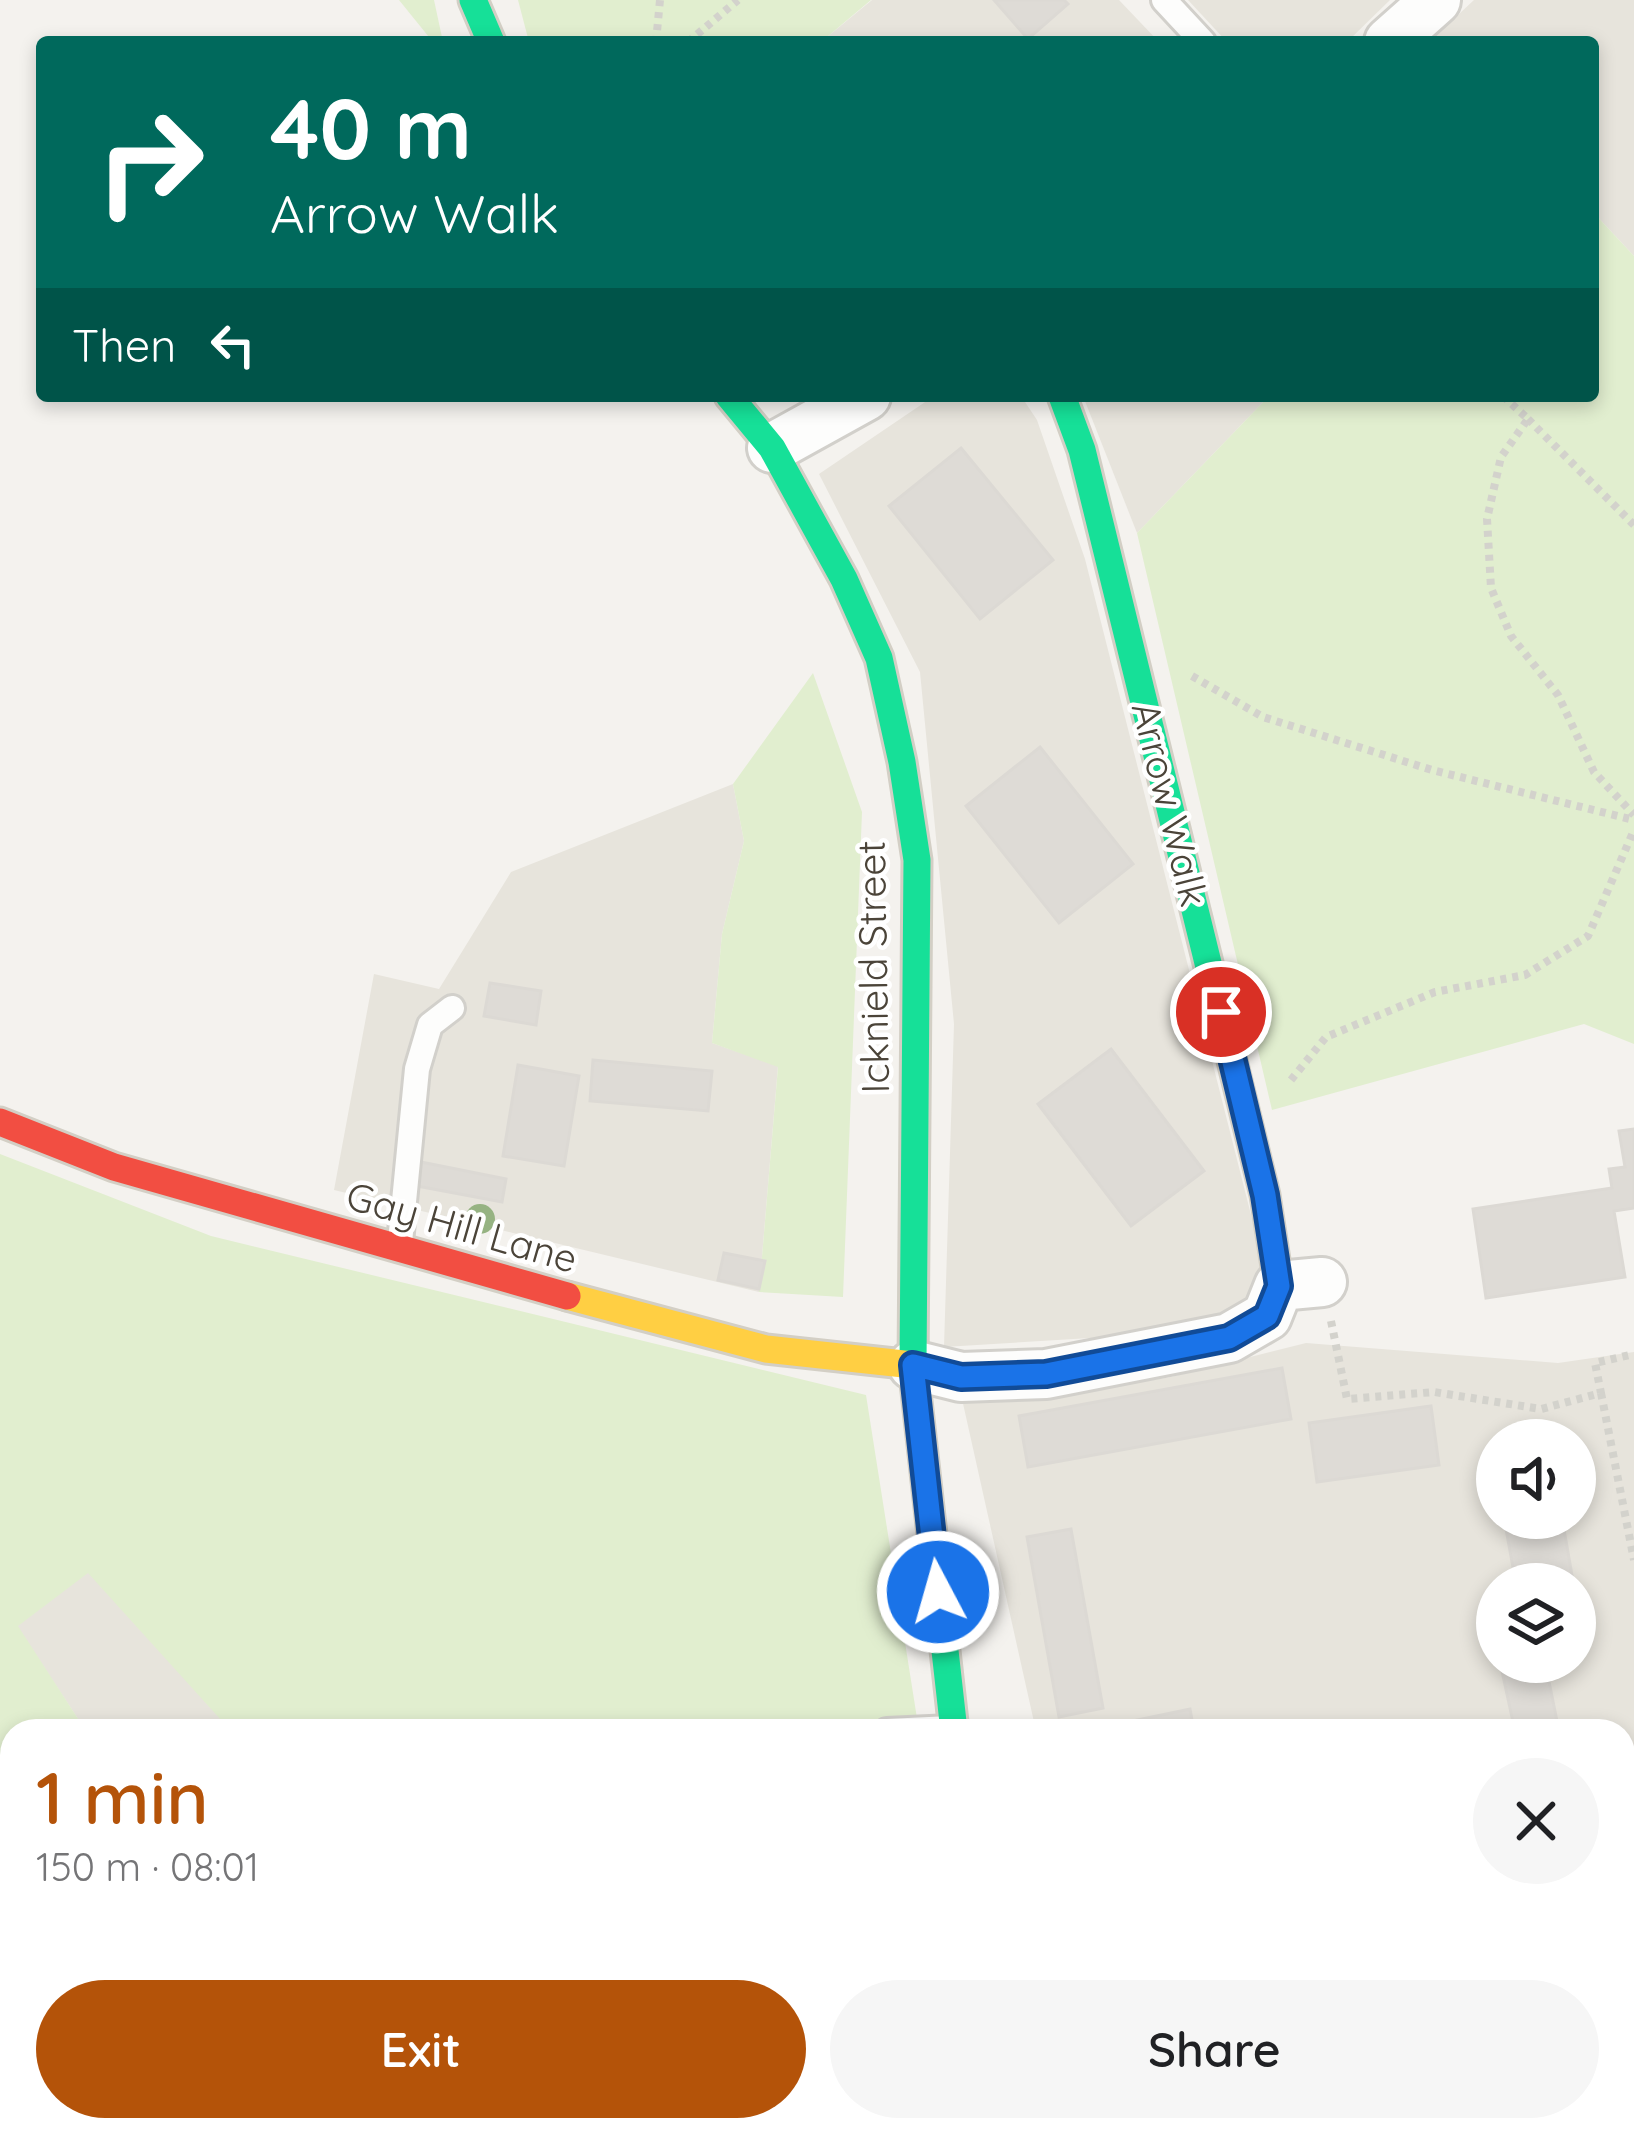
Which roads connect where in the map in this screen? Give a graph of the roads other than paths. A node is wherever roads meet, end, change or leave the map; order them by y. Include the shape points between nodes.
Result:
1 (473, 0) edge
2 (1164, 0) edge
3 (1436, 0) edge
4 (488, 36) edge
5 (1197, 36) edge
6 (1396, 36) edge
7 (734, 402) edge
8 (855, 402) edge
9 (1064, 402) edge
10 (772, 448) junction
11 (452, 1008) dead end
12 (0, 1122) edge
13 (400, 1251) junction
14 (1301, 1284) joint
15 (913, 1365) junction
16 (953, 1719) edge

1 - 4 street
2 - 5 lane
3 - 6 street
7 - 10 street, Icknield Street
8 - 10 street
9 - 14 street, Arrow Walk via 1265,1195
10 - 15 street, Icknield Street via 879,658 917,860
11 - 13 lane via 430,1025 418,1069
12 - 13 street, Gay Hill Lane via 114,1167
13 - 15 street, Gay Hill Lane via 766,1349
14 - 15 street via 1229,1338 1046,1374 961,1377
15 - 16 street, Icknield Street

